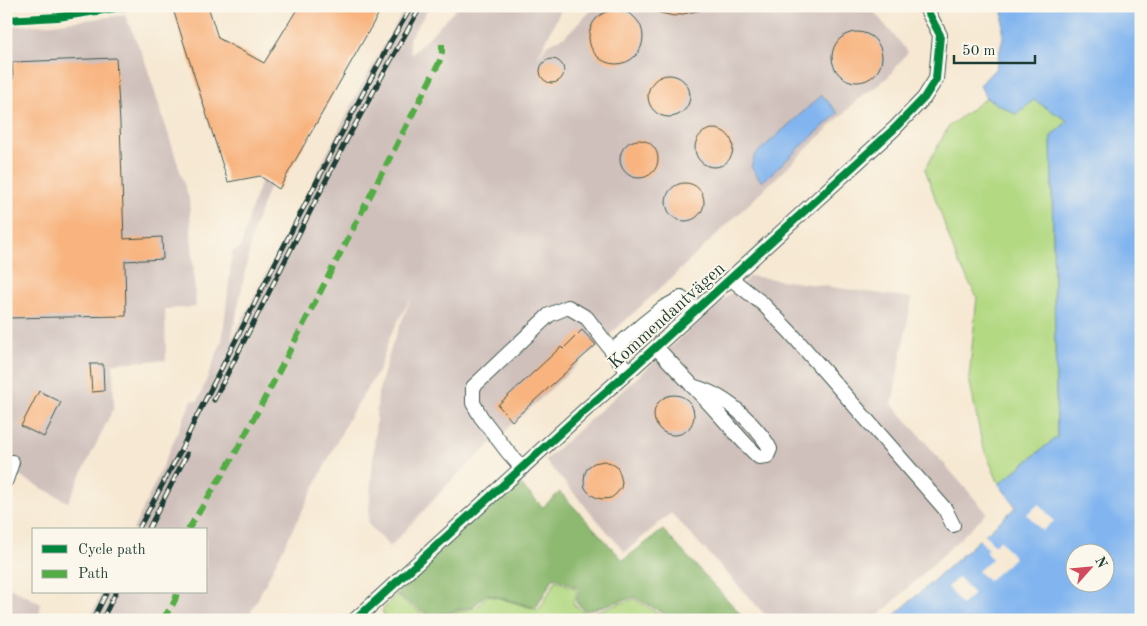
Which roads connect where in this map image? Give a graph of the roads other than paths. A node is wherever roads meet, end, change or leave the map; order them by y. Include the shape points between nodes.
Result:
1 (925, 6) edge
2 (730, 278) junction
3 (696, 310) junction
4 (656, 347) junction
5 (612, 351) junction
6 (628, 372) junction
7 (692, 386) junction
8 (12, 462) dead end
9 (522, 468) junction
10 (6, 480) edge
11 (953, 525) dead end
12 (356, 620) edge

1 - 2 street, Kommendantvägen via 940,35 936,78 924,98
2 - 3 street, Kommendantvägen
2 - 11 street via 763,304 790,332 945,509
3 - 4 street, Kommendantvägen
3 - 5 street via 681,298 656,313
4 - 6 street, Kommendantvägen
4 - 7 street
5 - 6 street
5 - 9 street via 586,318 568,307 549,315 473,387 472,403
6 - 9 street, Kommendantvägen
7 - 7 street via 730,403 745,416 766,441 770,449 767,456 759,457 746,446
8 - 10 street
9 - 12 street, Kommendantvägen

